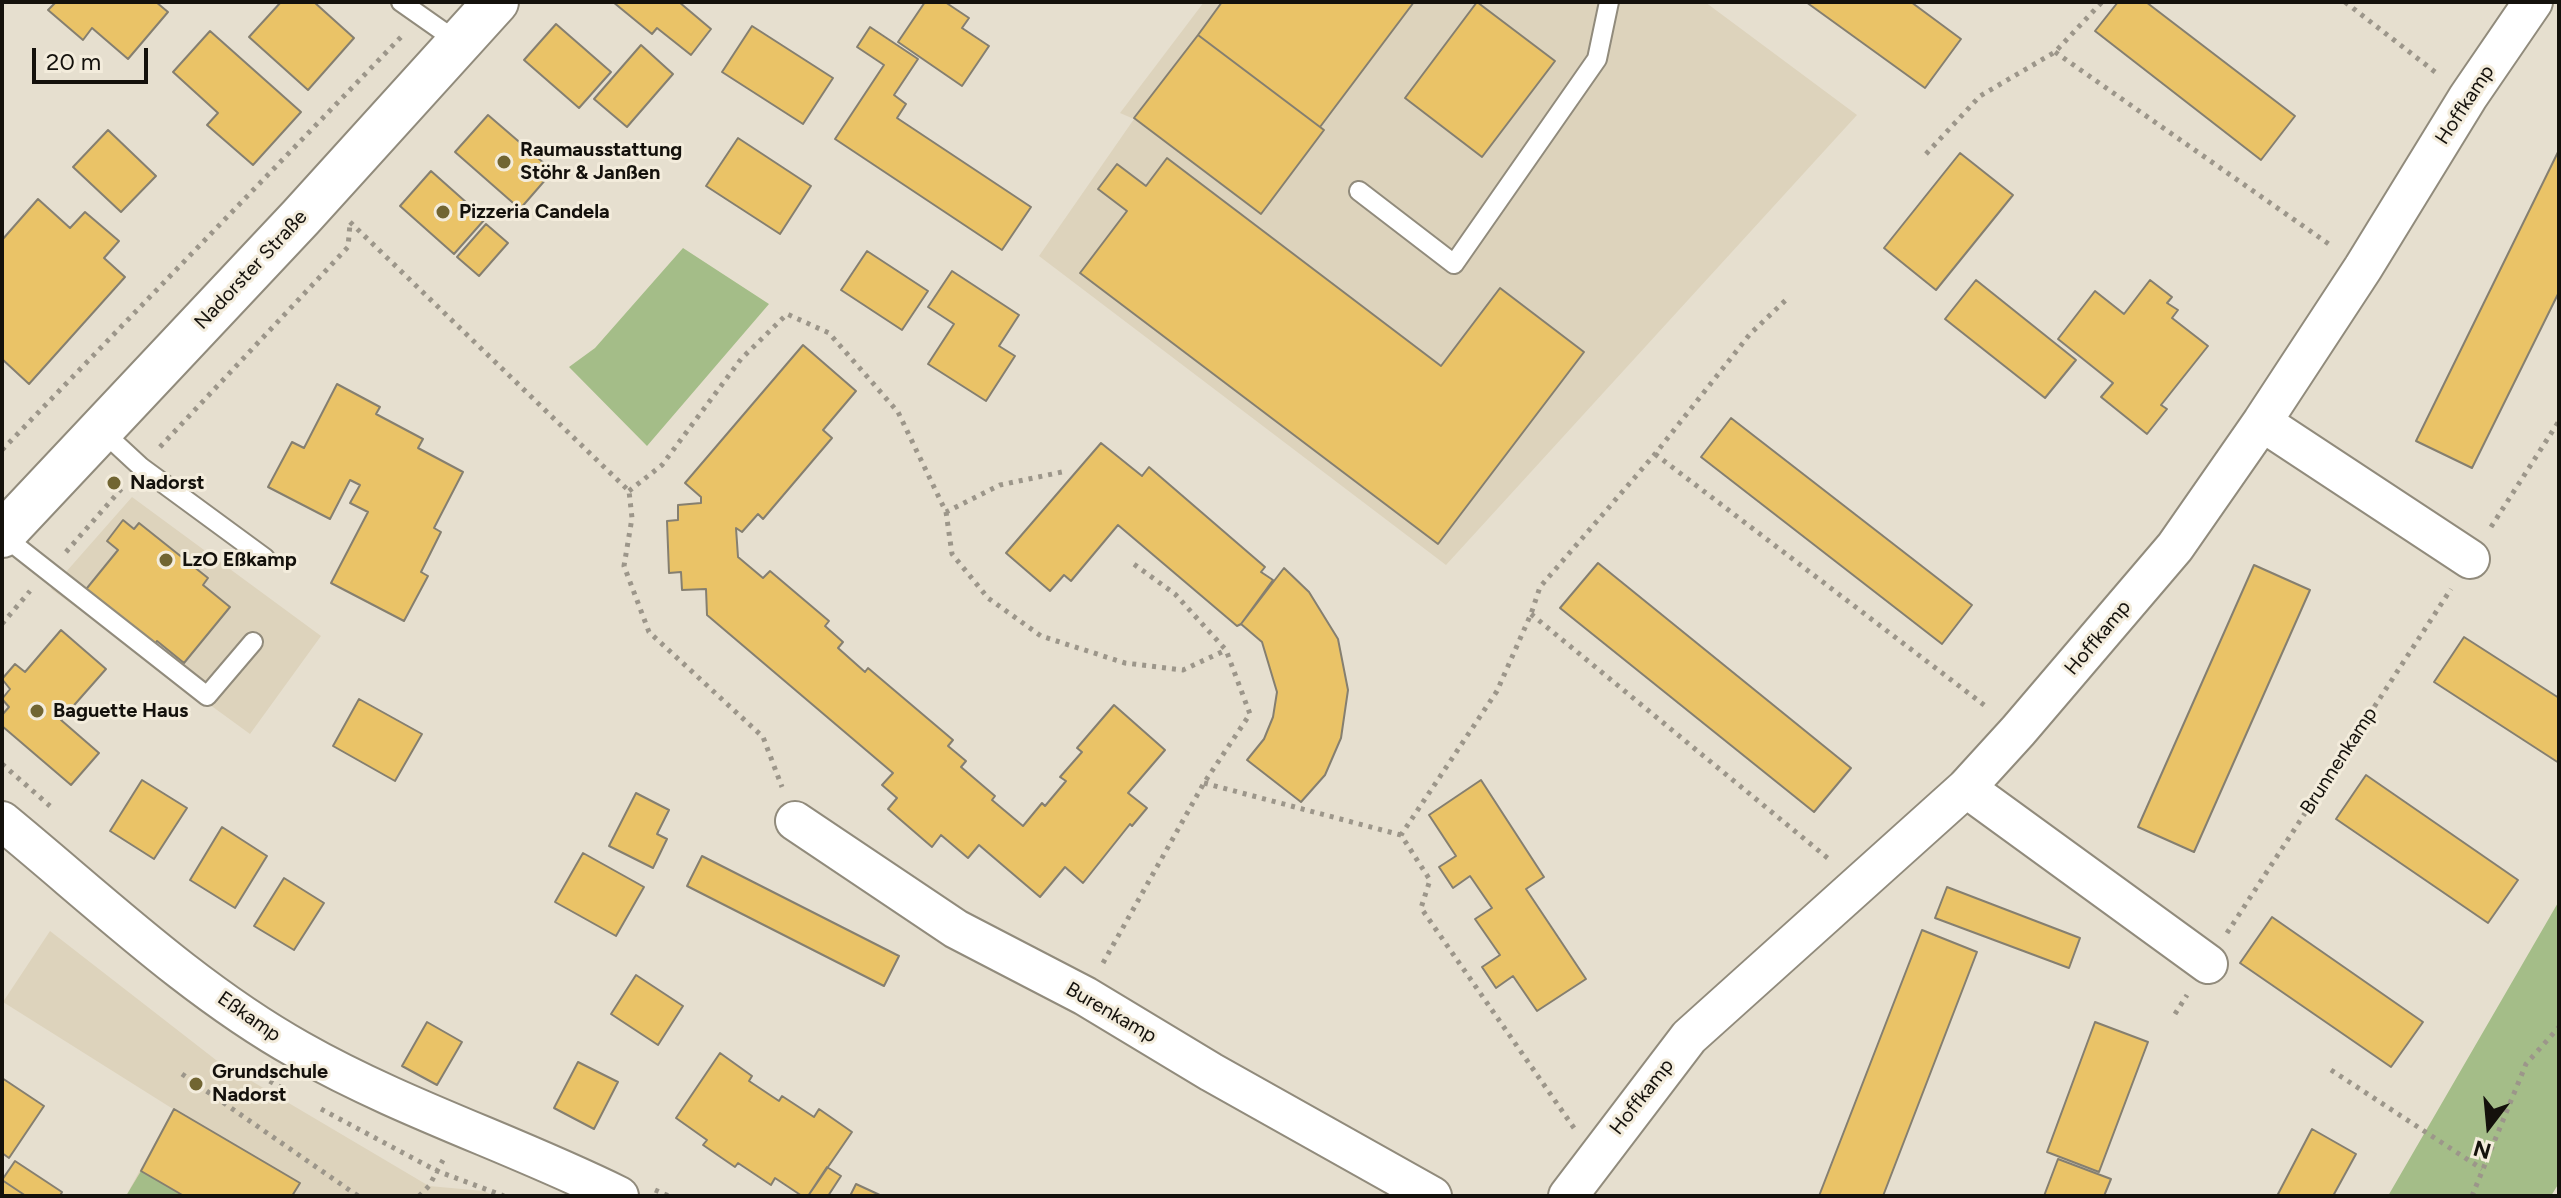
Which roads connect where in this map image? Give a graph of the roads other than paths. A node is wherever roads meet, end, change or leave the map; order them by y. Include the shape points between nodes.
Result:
1 (401, 2) edge
2 (496, 2) edge
3 (1609, 2) edge
4 (2534, 2) edge
5 (2559, 19) edge
6 (458, 42) junction
7 (1359, 191) dead end
8 (2262, 422) junction
9 (101, 430) junction
10 (2, 535) edge
11 (265, 558) dead end
12 (2470, 559) road end
13 (253, 642) dead end
14 (1966, 788) junction
15 (2, 821) edge
16 (795, 821) road end
17 (2208, 964) road end
18 (631, 1190) edge
19 (1432, 1196) edge
20 (1568, 1196) edge

1 - 6 lane
2 - 6 street, Nadorster Straße
3 - 7 lane via 1597,59 1454,264
4 - 5 street
4 - 8 street, Hoffkamp
6 - 9 street, Nadorster Straße via 344,209
8 - 12 street
8 - 14 street, Hoffkamp via 2175,547
9 - 10 street, Nadorster Straße
9 - 11 lane via 141,467
10 - 13 lane via 207,696
14 - 17 street
14 - 20 street, Hoffkamp via 1689,1037
15 - 18 street, Eßkamp via 172,961 290,1045 460,1128
16 - 19 street, Burenkamp via 956,929 1085,996

